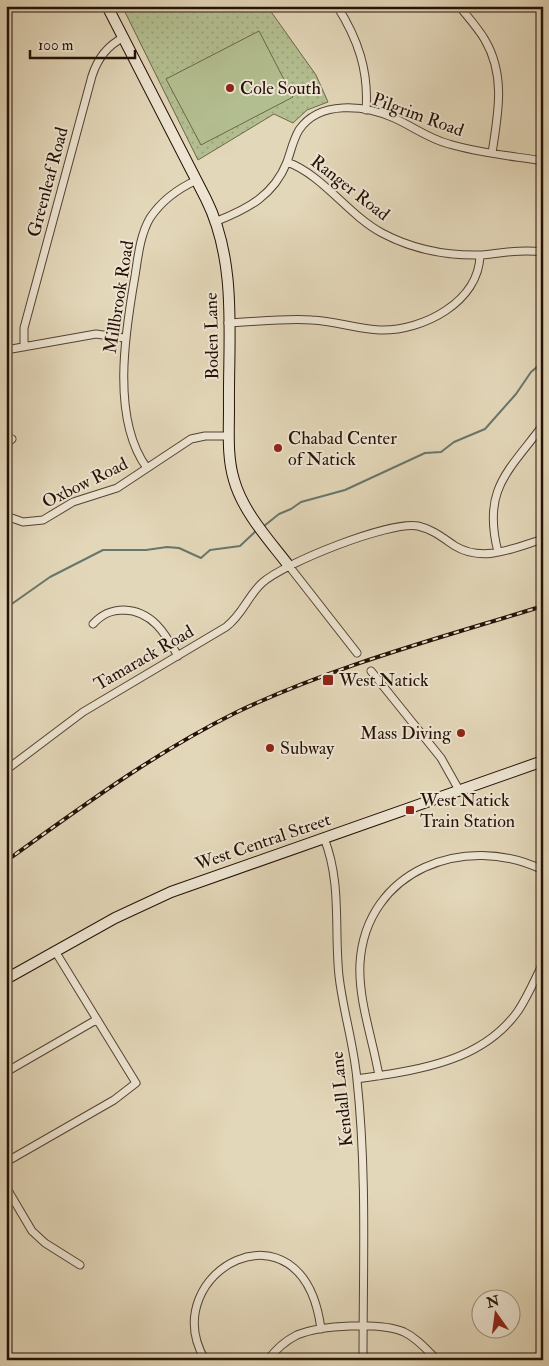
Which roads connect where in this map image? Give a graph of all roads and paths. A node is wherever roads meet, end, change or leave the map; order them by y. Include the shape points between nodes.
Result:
1 (107, 6) edge
2 (337, 6) edge
3 (459, 6) edge
4 (124, 37) junction
5 (366, 110) junction
6 (492, 153) junction
7 (543, 161) edge
8 (287, 162) junction
9 (196, 180) junction
10 (217, 221) junction
11 (543, 252) edge
12 (480, 255) junction
13 (228, 323) junction
14 (124, 338) junction
15 (24, 347) junction
16 (6, 350) edge
17 (543, 425) edge
18 (229, 436) junction
19 (148, 468) junction
20 (6, 516) edge
21 (543, 539) edge
22 (498, 552) junction
23 (289, 566) junction
24 (93, 624) dead end
25 (357, 653) dead end
26 (178, 656) junction
27 (372, 671) dead end
28 (543, 761) edge
29 (6, 770) edge
30 (459, 790) junction
31 (324, 838) junction
32 (543, 870) edge
33 (55, 951) junction
34 (543, 963) edge
35 (6, 979) edge
36 (96, 1020) junction
37 (6, 1072) edge
38 (379, 1076) junction
39 (357, 1080) junction
40 (6, 1162) edge
41 (6, 1186) edge
42 (80, 1265) dead end
43 (363, 1327) junction
44 (320, 1329) junction
45 (205, 1360) edge
46 (268, 1360) edge
47 (364, 1360) edge
48 (437, 1360) edge

1 - 4 street, Boden Lane
2 - 5 street via 352,30 363,60
3 - 6 street via 485,40 496,66 499,98
4 - 9 street, Boden Lane
4 - 15 street, Greenleaf Road via 108,47 92,76 24,328
5 - 6 street, Pilgrim Road via 394,118 446,144
5 - 8 street, Pilgrim Road via 336,109 312,117 296,134
6 - 7 street, Pilgrim Road
8 - 10 street, Pilgrim Road via 263,197 246,209
8 - 12 street, Ranger Road via 307,173 363,222 390,237 438,252
9 - 10 street, Boden Lane
9 - 14 street, Millbrook Road via 167,197 145,228
10 - 13 street, Boden Lane via 226,253
11 - 12 street, Ranger Road
12 - 13 street via 479,269 468,290 446,310 419,324 379,330 314,320
13 - 18 street, Boden Lane
14 - 15 street via 96,334
14 - 19 street, Millbrook Road via 129,429 134,447
15 - 16 street
17 - 22 street via 496,491 492,520
18 - 19 street, Oxbow Road via 191,439
18 - 23 street, Boden Lane via 234,479 244,504
19 - 20 street, Oxbow Road via 116,488 73,502 43,520 23,522
21 - 22 street, Tamarack Road
22 - 23 street, Tamarack Road via 470,552 426,528 408,526 381,531
23 - 25 street, Boden Lane
23 - 26 street, Tamarack Road via 257,588 233,622
24 - 26 street via 113,611 138,612 159,627
26 - 29 street, Tamarack Road via 83,712
27 - 30 street via 442,758
28 - 30 street, West Central Street
30 - 31 street, West Central Street
31 - 33 street, West Central Street via 171,892
31 - 39 street, Kendall Lane via 336,882 339,974
32 - 38 street via 493,854 452,857 412,874 383,902 369,928 360,963
33 - 35 street, West Central Street
33 - 36 street
34 - 38 street via 519,1010 486,1044 455,1059
36 - 37 street
36 - 40 street via 136,1083 114,1100
38 - 39 street
39 - 43 street, Kendall Lane via 363,1162
41 - 42 street via 32,1231
43 - 44 street
43 - 47 street, Kendall Lane
43 - 48 street via 406,1333
44 - 45 street via 312,1293 296,1269 280,1258 245,1257 214,1276 198,1302 194,1328
44 - 46 street via 291,1338

